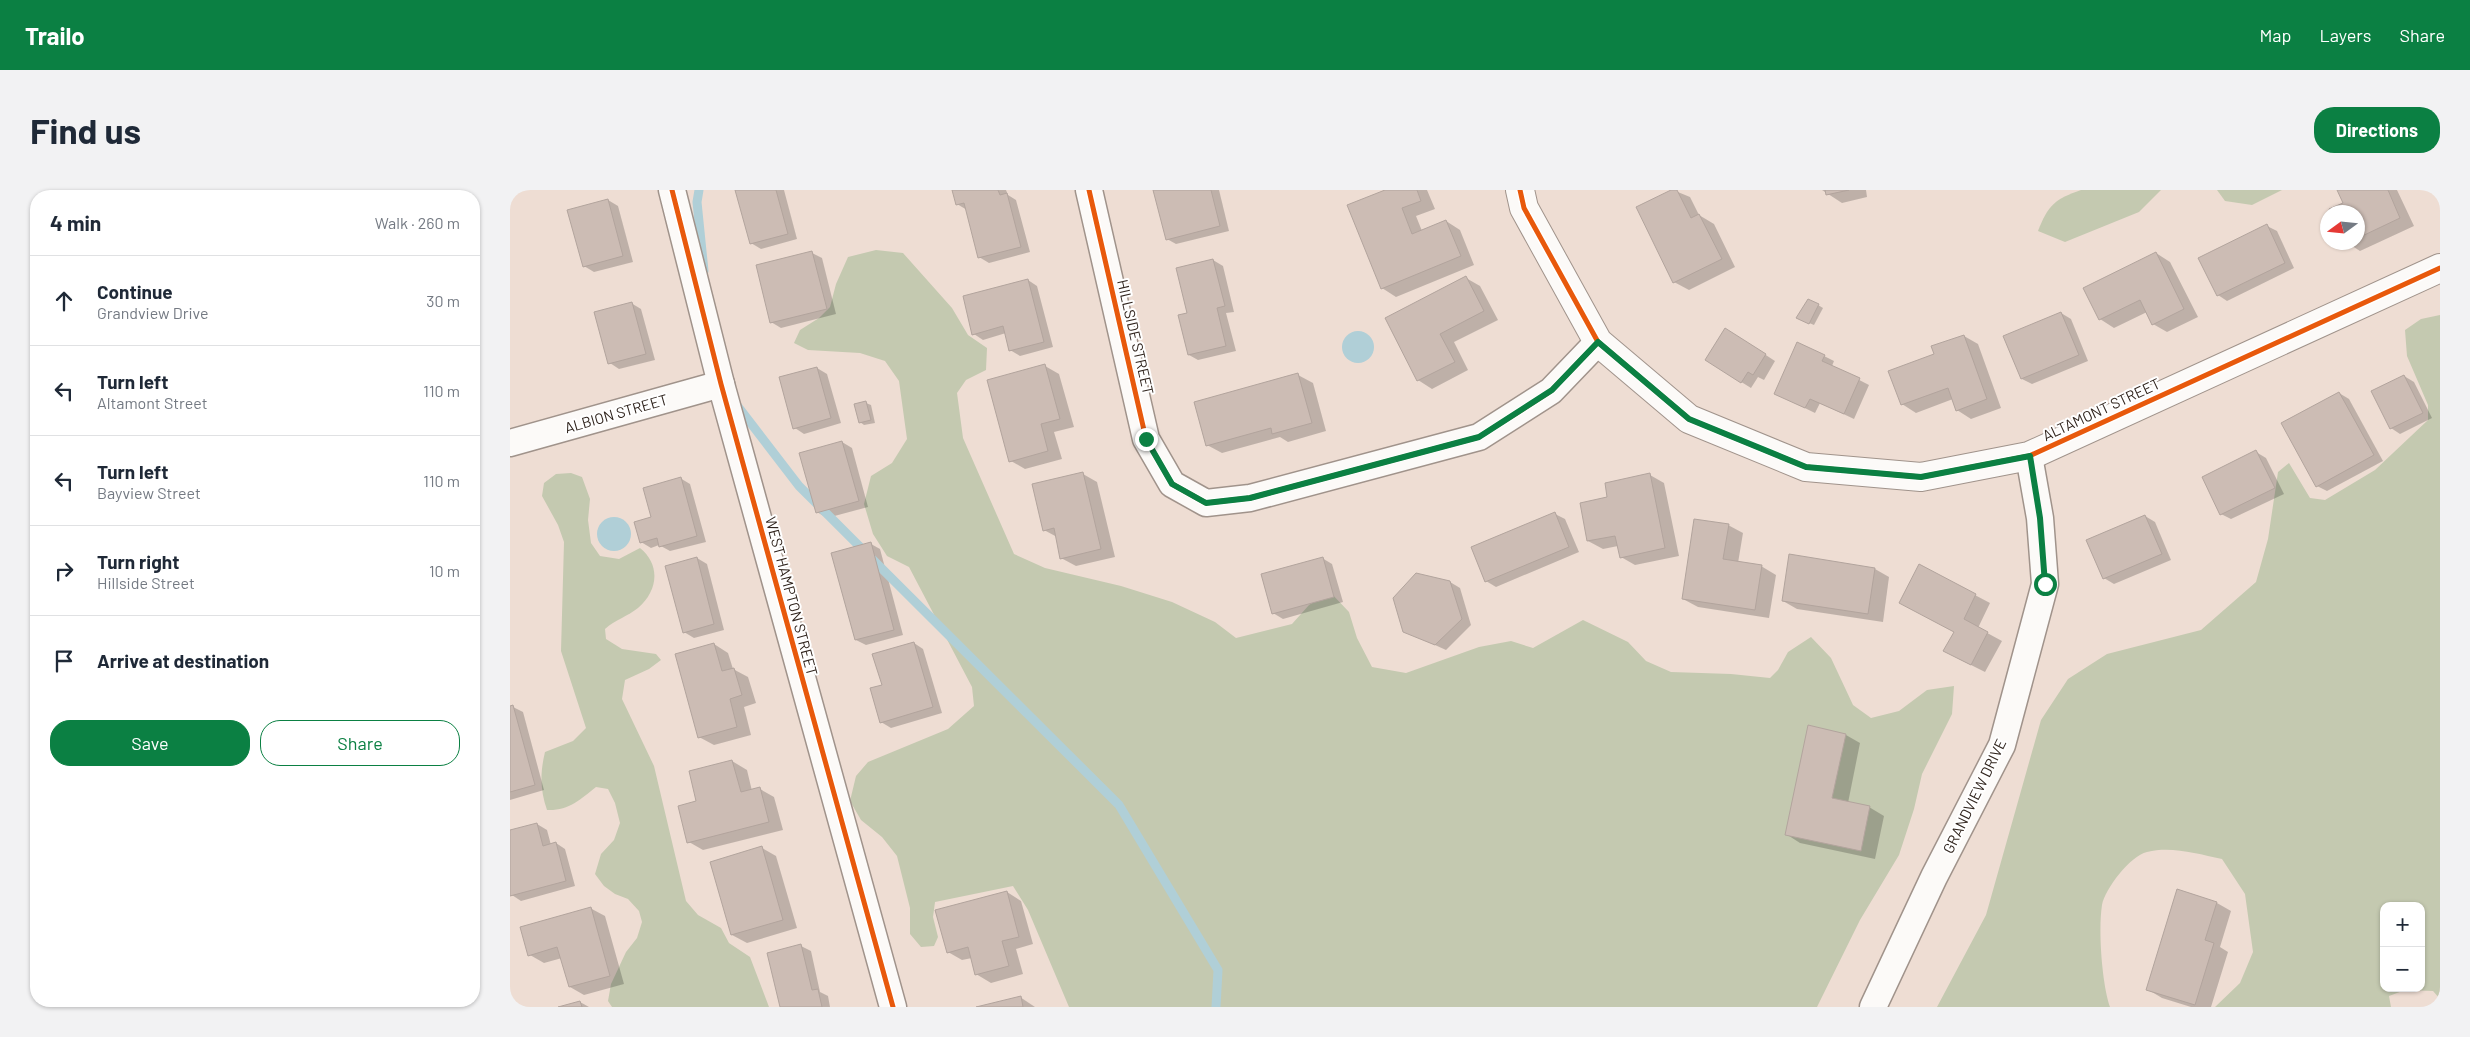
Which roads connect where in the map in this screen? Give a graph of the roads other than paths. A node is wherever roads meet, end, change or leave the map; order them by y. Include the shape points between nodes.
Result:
1 (672, 190) edge
2 (1089, 190) edge
3 (1520, 190) edge
4 (2440, 268) edge
5 (1598, 342) junction
6 (721, 384) junction
7 (510, 442) edge
8 (2030, 456) junction
9 (892, 1007) edge
10 (1873, 1007) edge

1 - 6 street, WEST HAMPTON STREET
2 - 5 street, HILLSIDE STREET via 1146,439 1172,484 1206,503 1250,498 1479,437 1552,390
3 - 5 street, ALTAMONT STREET via 1524,208
4 - 8 street, ALTAMONT STREET
5 - 8 street, ALTAMONT STREET via 1689,419 1806,467 1921,477
6 - 7 street, ALBION STREET
6 - 9 street, WEST HAMPTON STREET
8 - 10 street, GRANDVIEW DRIVE via 2040,518 2045,584 2002,746 1934,877

